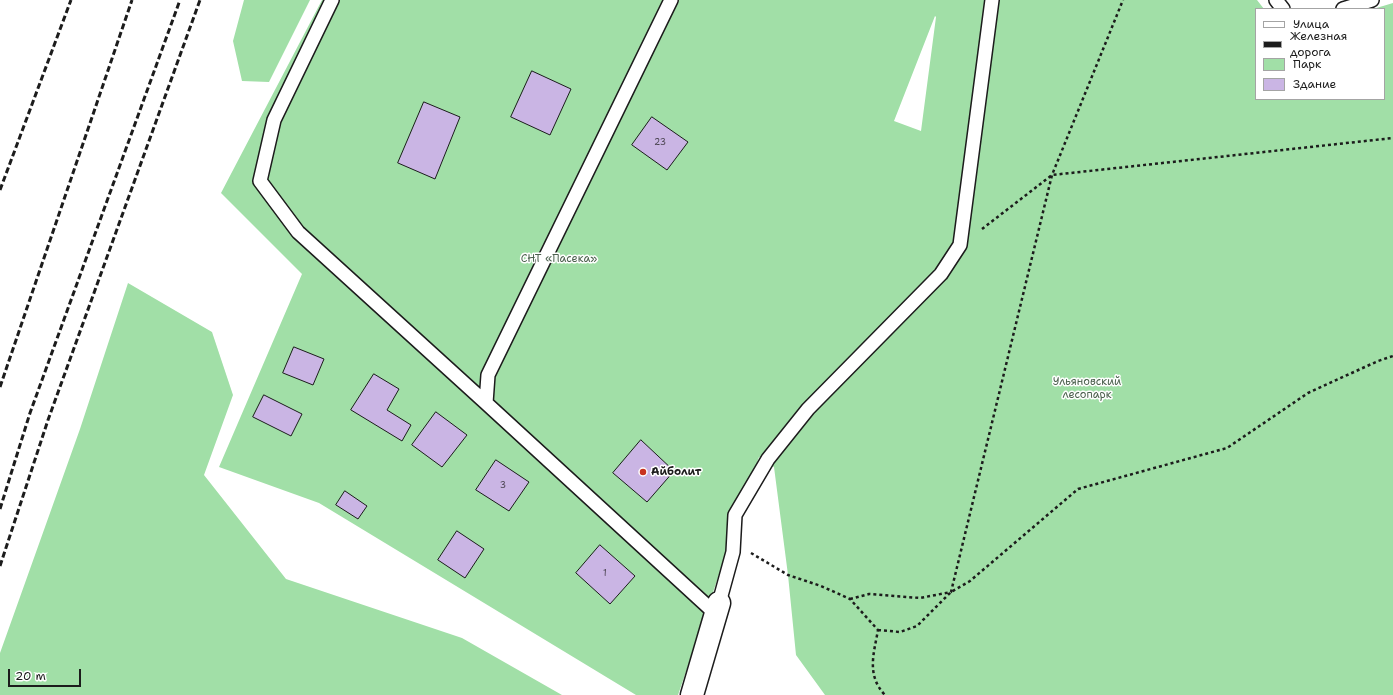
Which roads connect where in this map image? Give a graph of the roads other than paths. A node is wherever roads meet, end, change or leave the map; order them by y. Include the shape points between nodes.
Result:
1 (332, 0) edge
2 (671, 0) edge
3 (992, 0) edge
4 (1276, 0) edge
5 (1372, 0) edge
6 (1282, 8) edge
7 (1346, 8) edge
8 (486, 403) junction
9 (718, 609) junction
10 (692, 695) edge

1 - 8 lane via 274,120 260,181 298,232
2 - 8 lane via 488,375
3 - 9 lane via 960,245 941,274 808,409 768,459 735,515 733,552
4 - 6 lane
5 - 7 lane
8 - 9 lane
9 - 10 street

